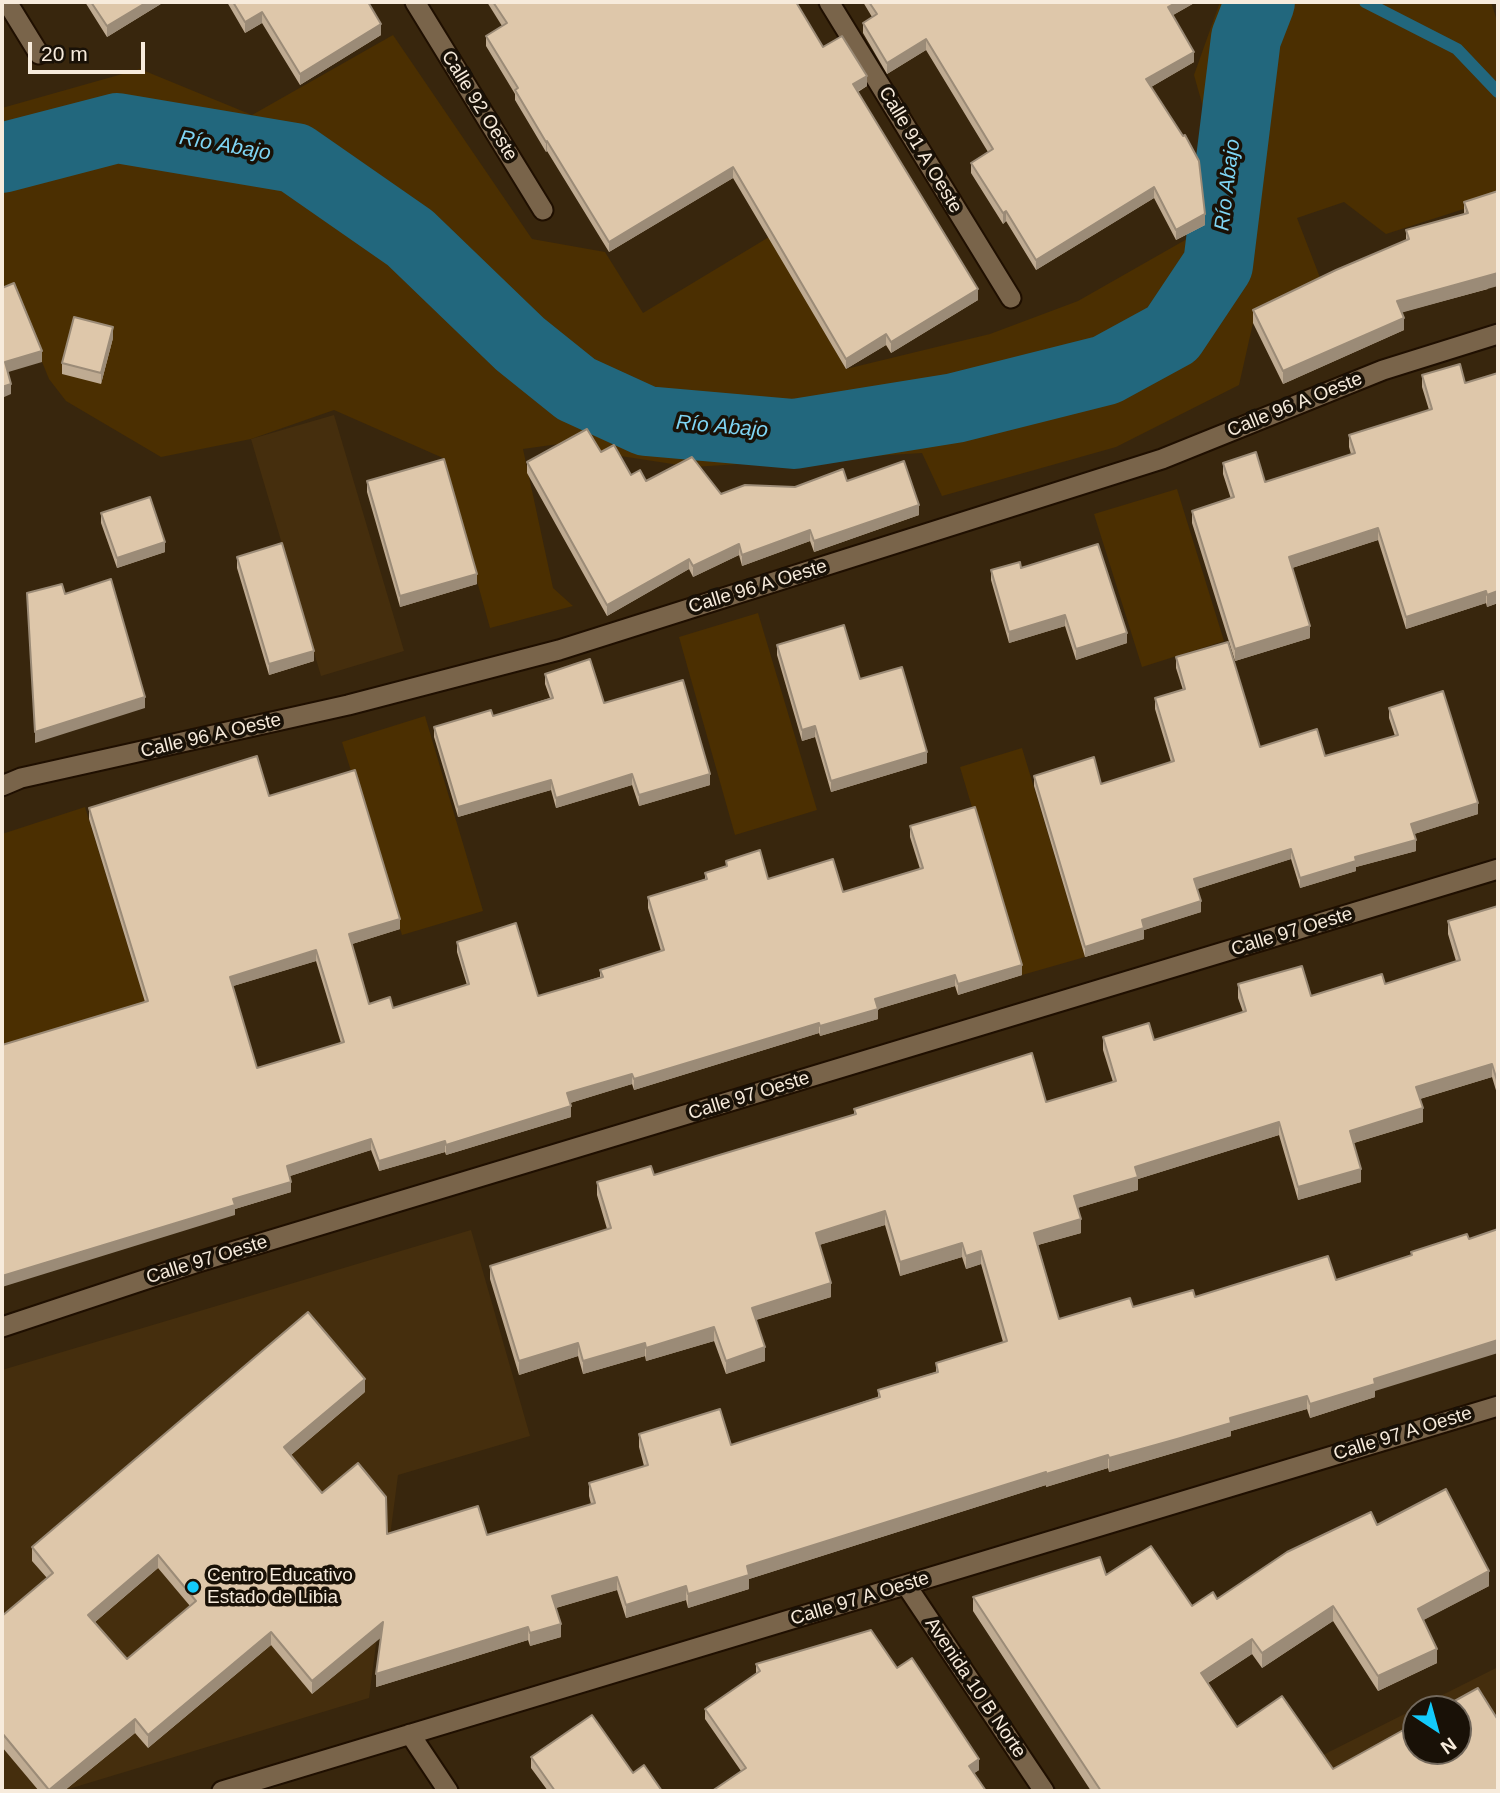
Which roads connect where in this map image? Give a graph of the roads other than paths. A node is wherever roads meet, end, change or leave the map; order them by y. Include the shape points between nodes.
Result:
1 (7, 2) edge
2 (415, 2) edge
3 (829, 2) edge
4 (39, 54) dead end
5 (543, 210) dead end
6 (1011, 298) dead end
7 (1498, 334) edge
8 (2, 786) edge
9 (1498, 869) edge
10 (2, 1327) edge
11 (1498, 1406) edge
12 (906, 1585) junction
13 (410, 1734) junction
14 (222, 1791) edge
15 (448, 1791) edge
16 (1044, 1791) edge

1 - 4 street
2 - 5 street, Calle 92 Oeste
3 - 6 street, Calle 91 A Oeste
7 - 8 street, Calle 96 A Oeste via 1383,370 1162,458 559,650
9 - 10 street, Calle 97 Oeste via 195,1263
11 - 12 street, Calle 97 A Oeste
12 - 13 street, Calle 97 A Oeste
12 - 16 street, Avenida 10 B Norte
13 - 14 street, Calle 97 A Oeste
13 - 15 street

